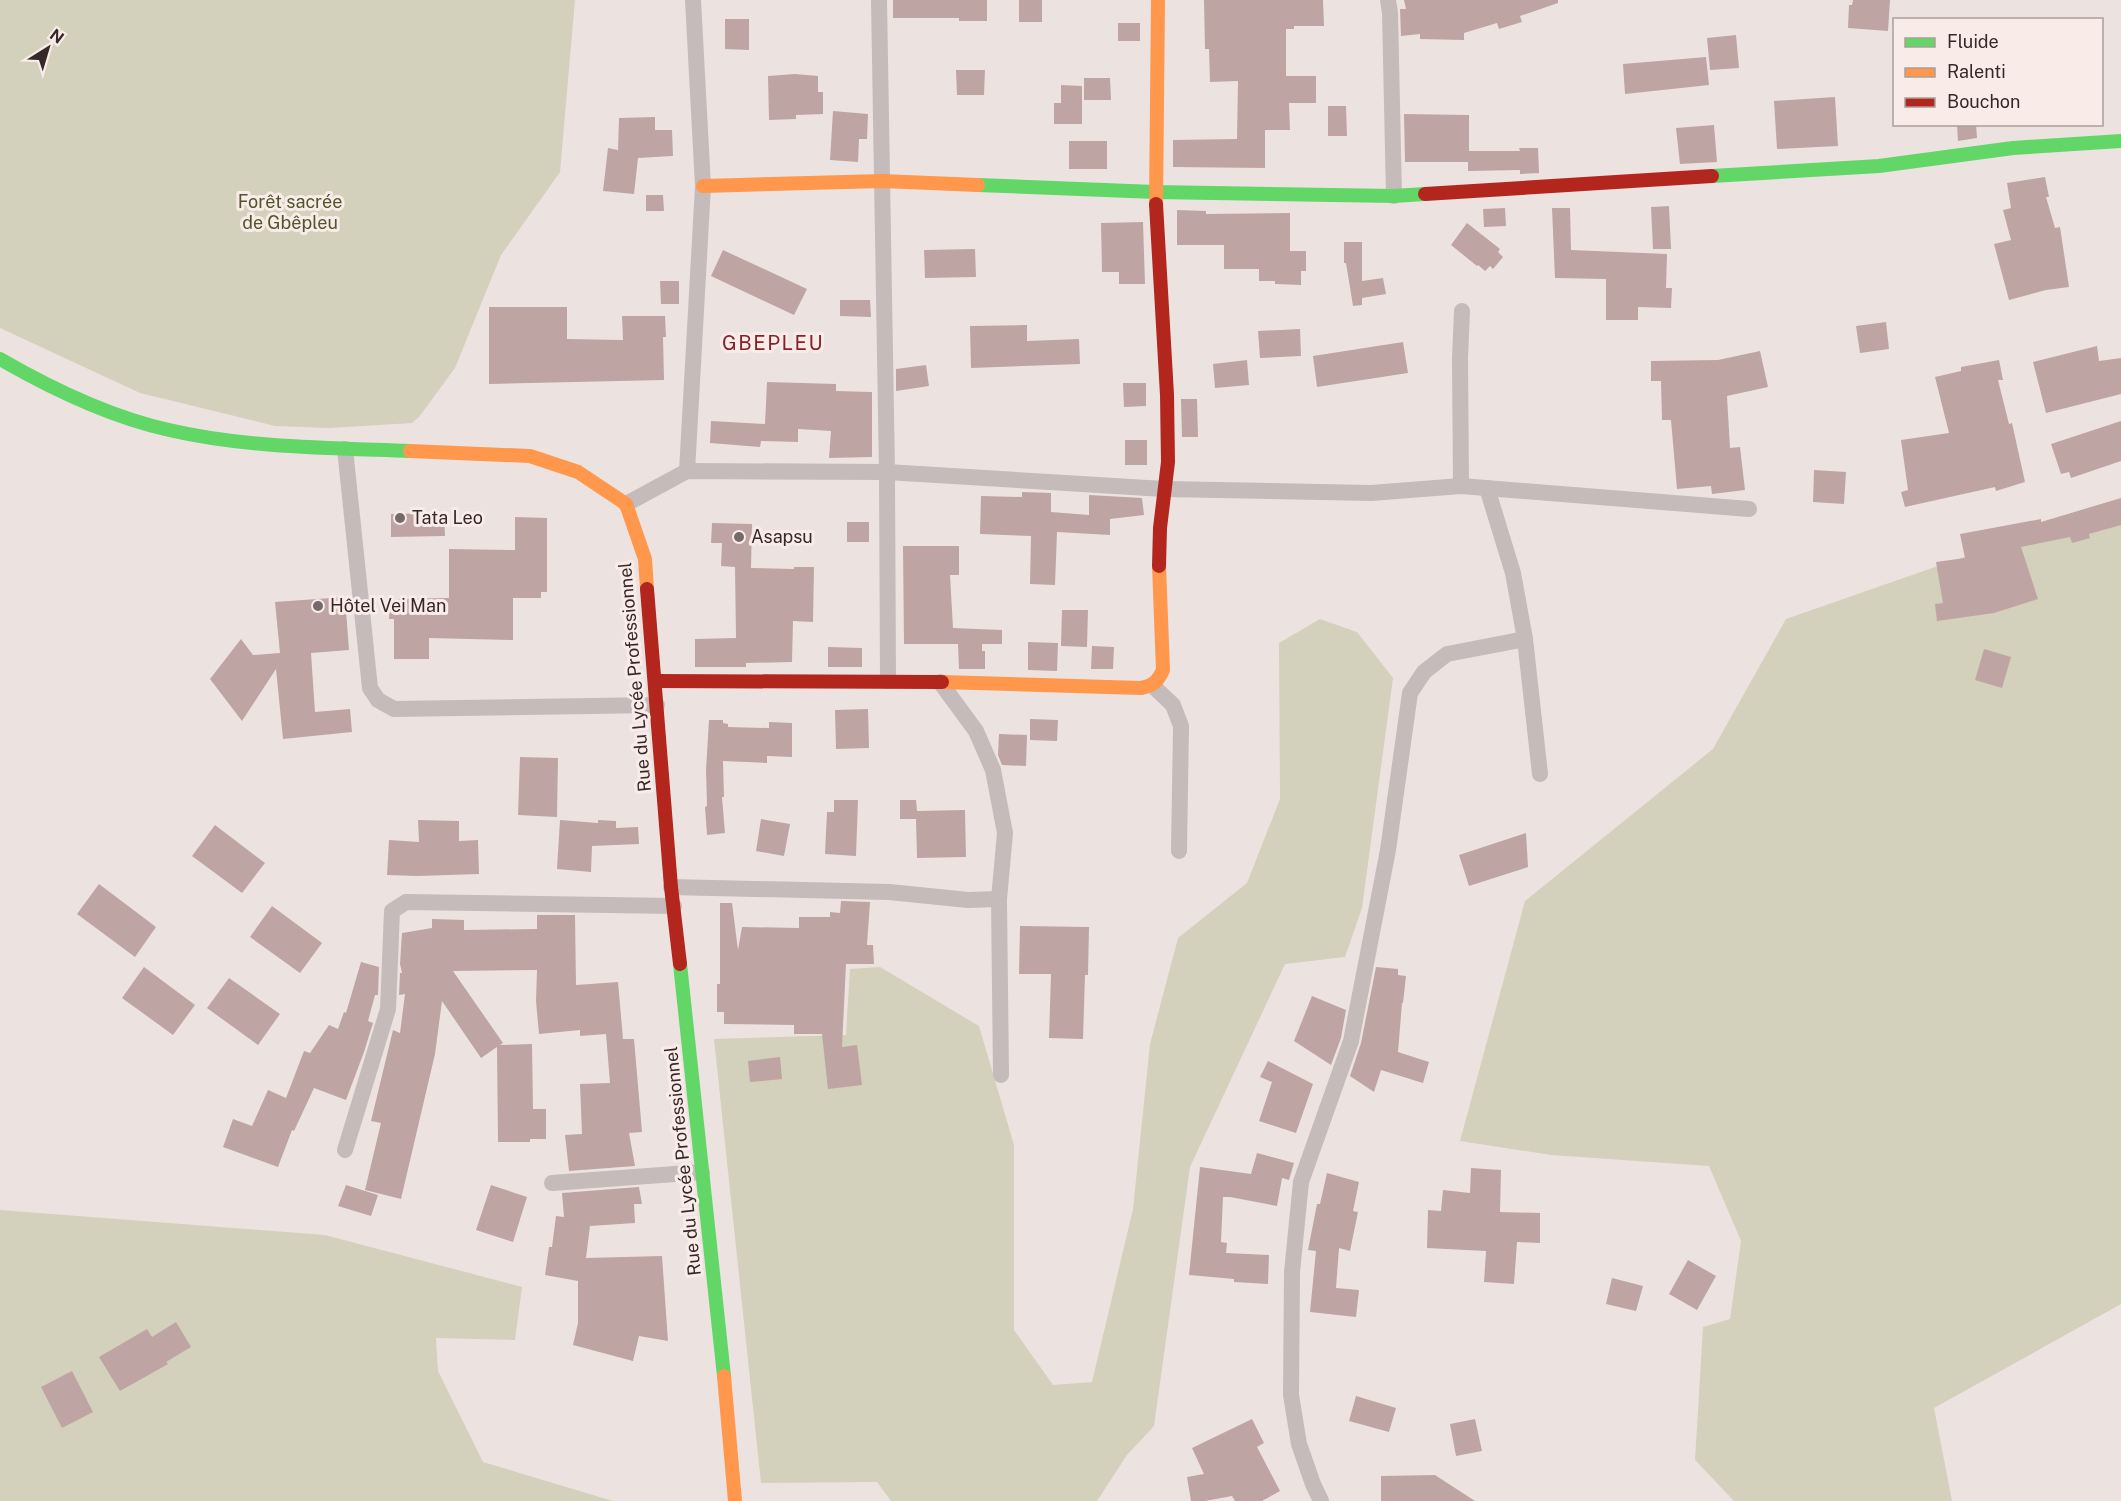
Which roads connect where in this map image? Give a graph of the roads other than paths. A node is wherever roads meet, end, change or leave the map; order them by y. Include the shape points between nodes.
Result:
1 (693, 0) edge
2 (879, 0) edge
3 (1158, 0) edge
4 (1388, 0) edge
5 (2121, 141) edge
6 (882, 181) junction
7 (703, 186) junction
8 (1155, 192) junction
9 (1394, 196) junction
10 (1462, 311) dead end
11 (0, 359) edge
12 (345, 449) junction
13 (687, 471) junction
14 (887, 472) junction
15 (1461, 486) junction
16 (1486, 488) junction
17 (1164, 489) junction
18 (626, 504) junction
19 (1749, 509) dead end
20 (1525, 639) junction
21 (655, 681) junction
22 (888, 681) junction
23 (940, 682) junction
24 (1153, 686) junction
25 (657, 705) junction
26 (1540, 774) dead end
27 (1179, 851) dead end
28 (671, 887) junction
29 (999, 899) junction
30 (674, 906) junction
31 (1001, 1075) dead end
32 (345, 1150) dead end
33 (702, 1172) junction
34 (552, 1184) dead end
35 (735, 1501) edge
36 (1322, 1501) edge

1 - 7 street
2 - 6 street
3 - 8 street
4 - 9 street
5 - 9 street via 2013,148 1879,166
6 - 7 street
6 - 8 street
6 - 14 street
7 - 13 street
8 - 9 street
8 - 17 street via 1167,395 1168,462
10 - 15 street
11 - 12 street via 108,411 168,430 248,443
12 - 18 street via 530,456 578,472
12 - 25 street via 370,688 378,700 394,709
13 - 14 street
13 - 18 street
14 - 17 street
14 - 22 street
15 - 16 street
15 - 17 street via 1371,493
16 - 19 street
16 - 20 street via 1513,573
17 - 24 street via 1159,570 1163,670
18 - 21 street, Rue du Lycée Professionnel via 645,559
20 - 26 street
20 - 36 street via 1447,654 1424,672 1410,693 1388,850 1351,1041 1301,1182 1292,1272 1291,1395 1299,1444
21 - 22 street
21 - 25 street, Rue du Lycée Professionnel
22 - 23 street
23 - 24 street
23 - 29 street via 976,731 993,770 1005,833
24 - 27 street via 1173,705 1181,726
25 - 28 street, Rue du Lycée Professionnel
28 - 29 street
28 - 30 street, Rue du Lycée Professionnel
29 - 31 street
30 - 32 street via 406,902 392,911 388,1009
30 - 33 street, Rue du Lycée Professionnel
33 - 34 street
33 - 35 street, Rue du Lycée Professionnel

